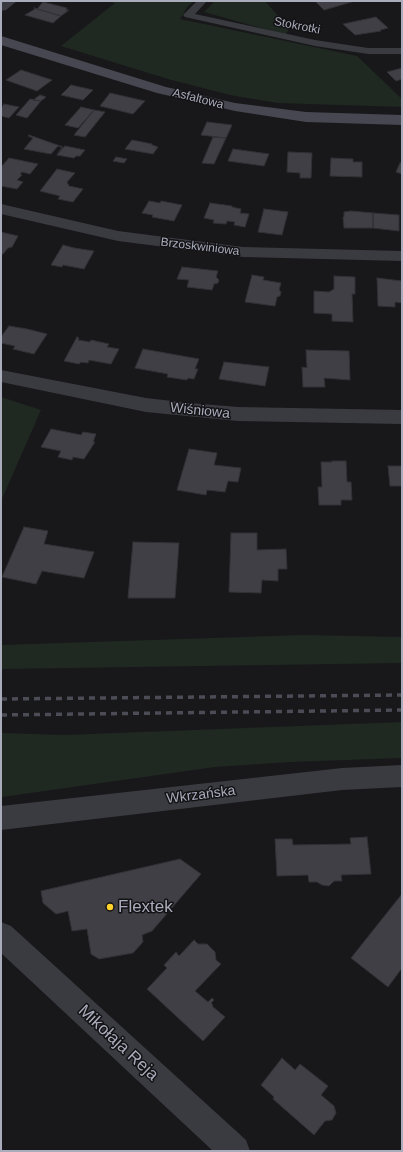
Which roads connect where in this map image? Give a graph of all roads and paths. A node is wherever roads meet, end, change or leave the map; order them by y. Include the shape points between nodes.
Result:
1 (10, 1) edge
2 (202, 1) edge
3 (1, 7) edge
4 (1, 40) edge
5 (402, 52) edge
6 (402, 120) edge
7 (1, 209) edge
8 (402, 256) edge
9 (1, 376) edge
10 (402, 417) edge
11 (402, 776) edge
12 (1, 818) edge
13 (1, 935) edge
14 (235, 1151) edge

1 - 3 street
2 - 5 lane, Stokrotki via 188,15 315,43 368,51
4 - 6 street, Asfaltowa via 162,90 221,104 306,117
7 - 8 street, Brzoskwiniowa via 118,236 244,252
9 - 10 street, Wiśniowa via 85,394 180,409 238,414
11 - 12 street, Wkrzańska via 342,779
13 - 14 street, Mikołaja Reja

